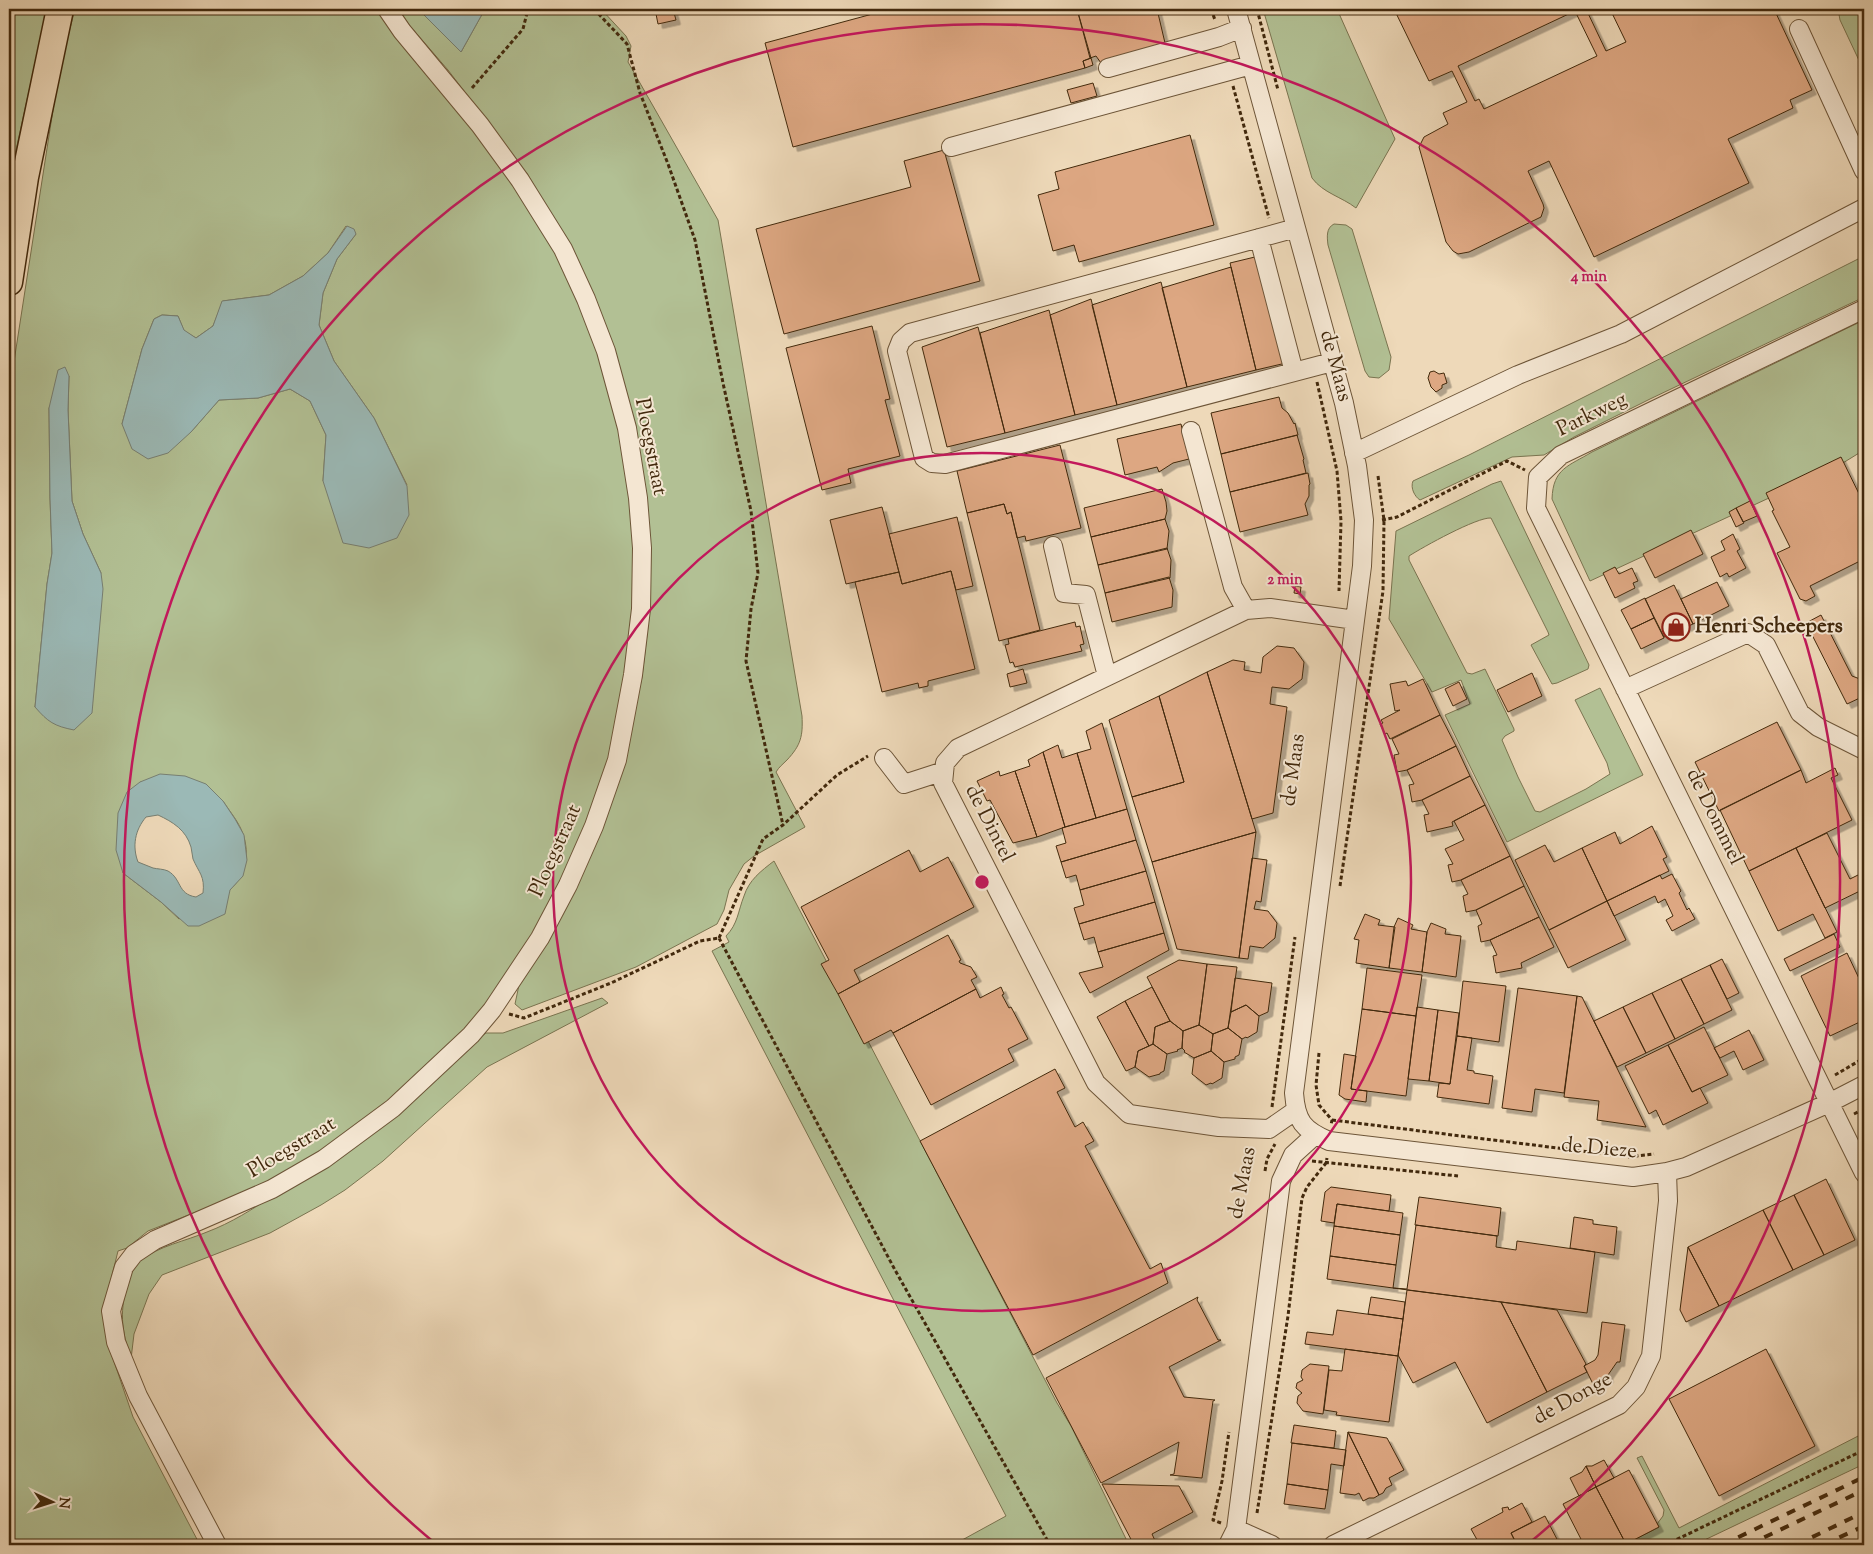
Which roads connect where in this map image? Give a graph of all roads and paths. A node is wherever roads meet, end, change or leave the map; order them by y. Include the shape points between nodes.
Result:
1 (60, 9) edge
2 (387, 9) edge
3 (528, 9) edge
4 (594, 9) edge
5 (1212, 9) edge
6 (1236, 9) edge
7 (1256, 9) edge
8 (1242, 28) junction
9 (1799, 29) dead end
10 (1219, 37) junction
11 (1251, 65) junction
12 (1108, 68) dead end
13 (1229, 72) junction
14 (1279, 94) dead end
15 (460, 101) junction
16 (951, 147) dead end
17 (1864, 171) edge
18 (1864, 208) edge
19 (1296, 228) junction
20 (1266, 236) junction
21 (9, 282) edge
22 (1864, 309) edge
23 (1332, 362) junction
24 (1313, 367) junction
25 (1294, 372) junction
26 (1191, 431) dead end
27 (1372, 444) junction
28 (1354, 453) junction
29 (1538, 477) junction
30 (1364, 520) junction
31 (1384, 520) junction
32 (1341, 521) junction
33 (1053, 546) dead end
34 (1246, 610) junction
35 (1337, 617) junction
36 (1355, 620) junction
37 (1107, 676) junction
38 (1626, 689) junction
39 (1864, 750) edge
40 (884, 758) joint
41 (944, 771) junction
42 (783, 825) junction
43 (1340, 888) dead end
44 (1295, 934) dead end
45 (719, 938) junction
46 (492, 1010) junction
47 (1319, 1049) dead end
48 (1864, 1058) edge
49 (1820, 1084) junction
50 (1864, 1085) edge
51 (1829, 1103) junction
52 (1295, 1111) junction
53 (1269, 1129) junction
54 (1314, 1135) junction
55 (1658, 1154) dead end
56 (1326, 1163) dead end
57 (1667, 1172) junction
58 (1864, 1173) edge
59 (1264, 1179) dead end
60 (1230, 1422) dead end
61 (1864, 1450) edge
62 (1236, 1529) junction
63 (217, 1545) edge
64 (1050, 1545) edge
65 (1228, 1545) edge
66 (1272, 1545) edge
67 (1333, 1545) edge
68 (1665, 1545) edge

1 - 21 highway via 26,177
2 - 15 street, Ploegstraat
3 - 15 path via 523,29
4 - 42 path via 627,44 640,93 695,240 752,511 758,573 746,661
5 - 10 path
6 - 8 street, de Maas
7 - 14 path
8 - 10 street
8 - 11 street, de Maas
9 - 17 street
10 - 12 street
11 - 13 street
11 - 19 street, de Maas
13 - 16 street
13 - 20 path
15 - 46 street, Ploegstraat via 520,180 563,250 586,300 606,351 627,428 642,548 640,618 617,760 594,826 568,885 540,938
18 - 27 street via 1621,334 1518,375
19 - 20 street
19 - 23 street, de Maas
20 - 25 street
20 - 25 street via 910,333 900,341 897,351 924,458 932,463 945,464
22 - 29 street, Parkweg via 1561,455
23 - 24 street
23 - 28 street, de Maas
24 - 25 street
24 - 32 path, de Maas via 1337,471
26 - 34 street via 1233,587
27 - 28 street
27 - 31 path
28 - 30 street, de Maas
29 - 31 path via 1507,461 1397,517
29 - 38 street, de Dommel via 1536,508
30 - 31 path
30 - 32 path
30 - 36 street, de Maas
31 - 43 path via 1383,591
32 - 35 path, de Maas
33 - 37 street via 1064,593 1086,596
34 - 35 street, de Dintel via 1270,608
34 - 37 street, de Dintel
35 - 36 street, de Dintel
36 - 52 street, de Maas via 1294,1093
37 - 41 street, de Dintel via 958,748 945,764
38 - 39 street via 1748,633 1766,645 1800,713 1818,727
38 - 49 street, de Dommel
40 - 41 street via 904,784
40 - 42 path via 874,752 837,775
41 - 53 street, de Dintel via 943,783 1096,1083 1129,1114 1220,1127
42 - 45 path via 763,839
44 - 53 path, de Maas
45 - 46 path via 700,941 524,1018
45 - 64 path via 895,1270
46 - 63 street, Ploegstraat via 471,1035 393,1108 324,1159 272,1189 155,1240 134,1254 124,1267 111,1311 116,1342 138,1396
47 - 55 path, de Dieze via 1316,1085 1319,1105 1332,1120 1630,1157
48 - 49 path
49 - 51 street, de Dommel
50 - 51 street, de Dieze
51 - 57 street, de Dieze via 1686,1167
51 - 58 street, de Dommel
52 - 53 street
52 - 54 street via 1304,1127
53 - 59 path, de Maas via 1275,1144
54 - 57 street, de Dieze via 1329,1142 1633,1177
54 - 62 street, de Maas via 1294,1155 1281,1181
56 - 62 path via 1302,1198 1288,1316 1256,1518
57 - 67 street, de Donge via 1668,1201 1651,1356 1636,1387 1618,1404
60 - 62 path via 1213,1520
61 - 68 path
62 - 65 street, de Maas
62 - 66 street

